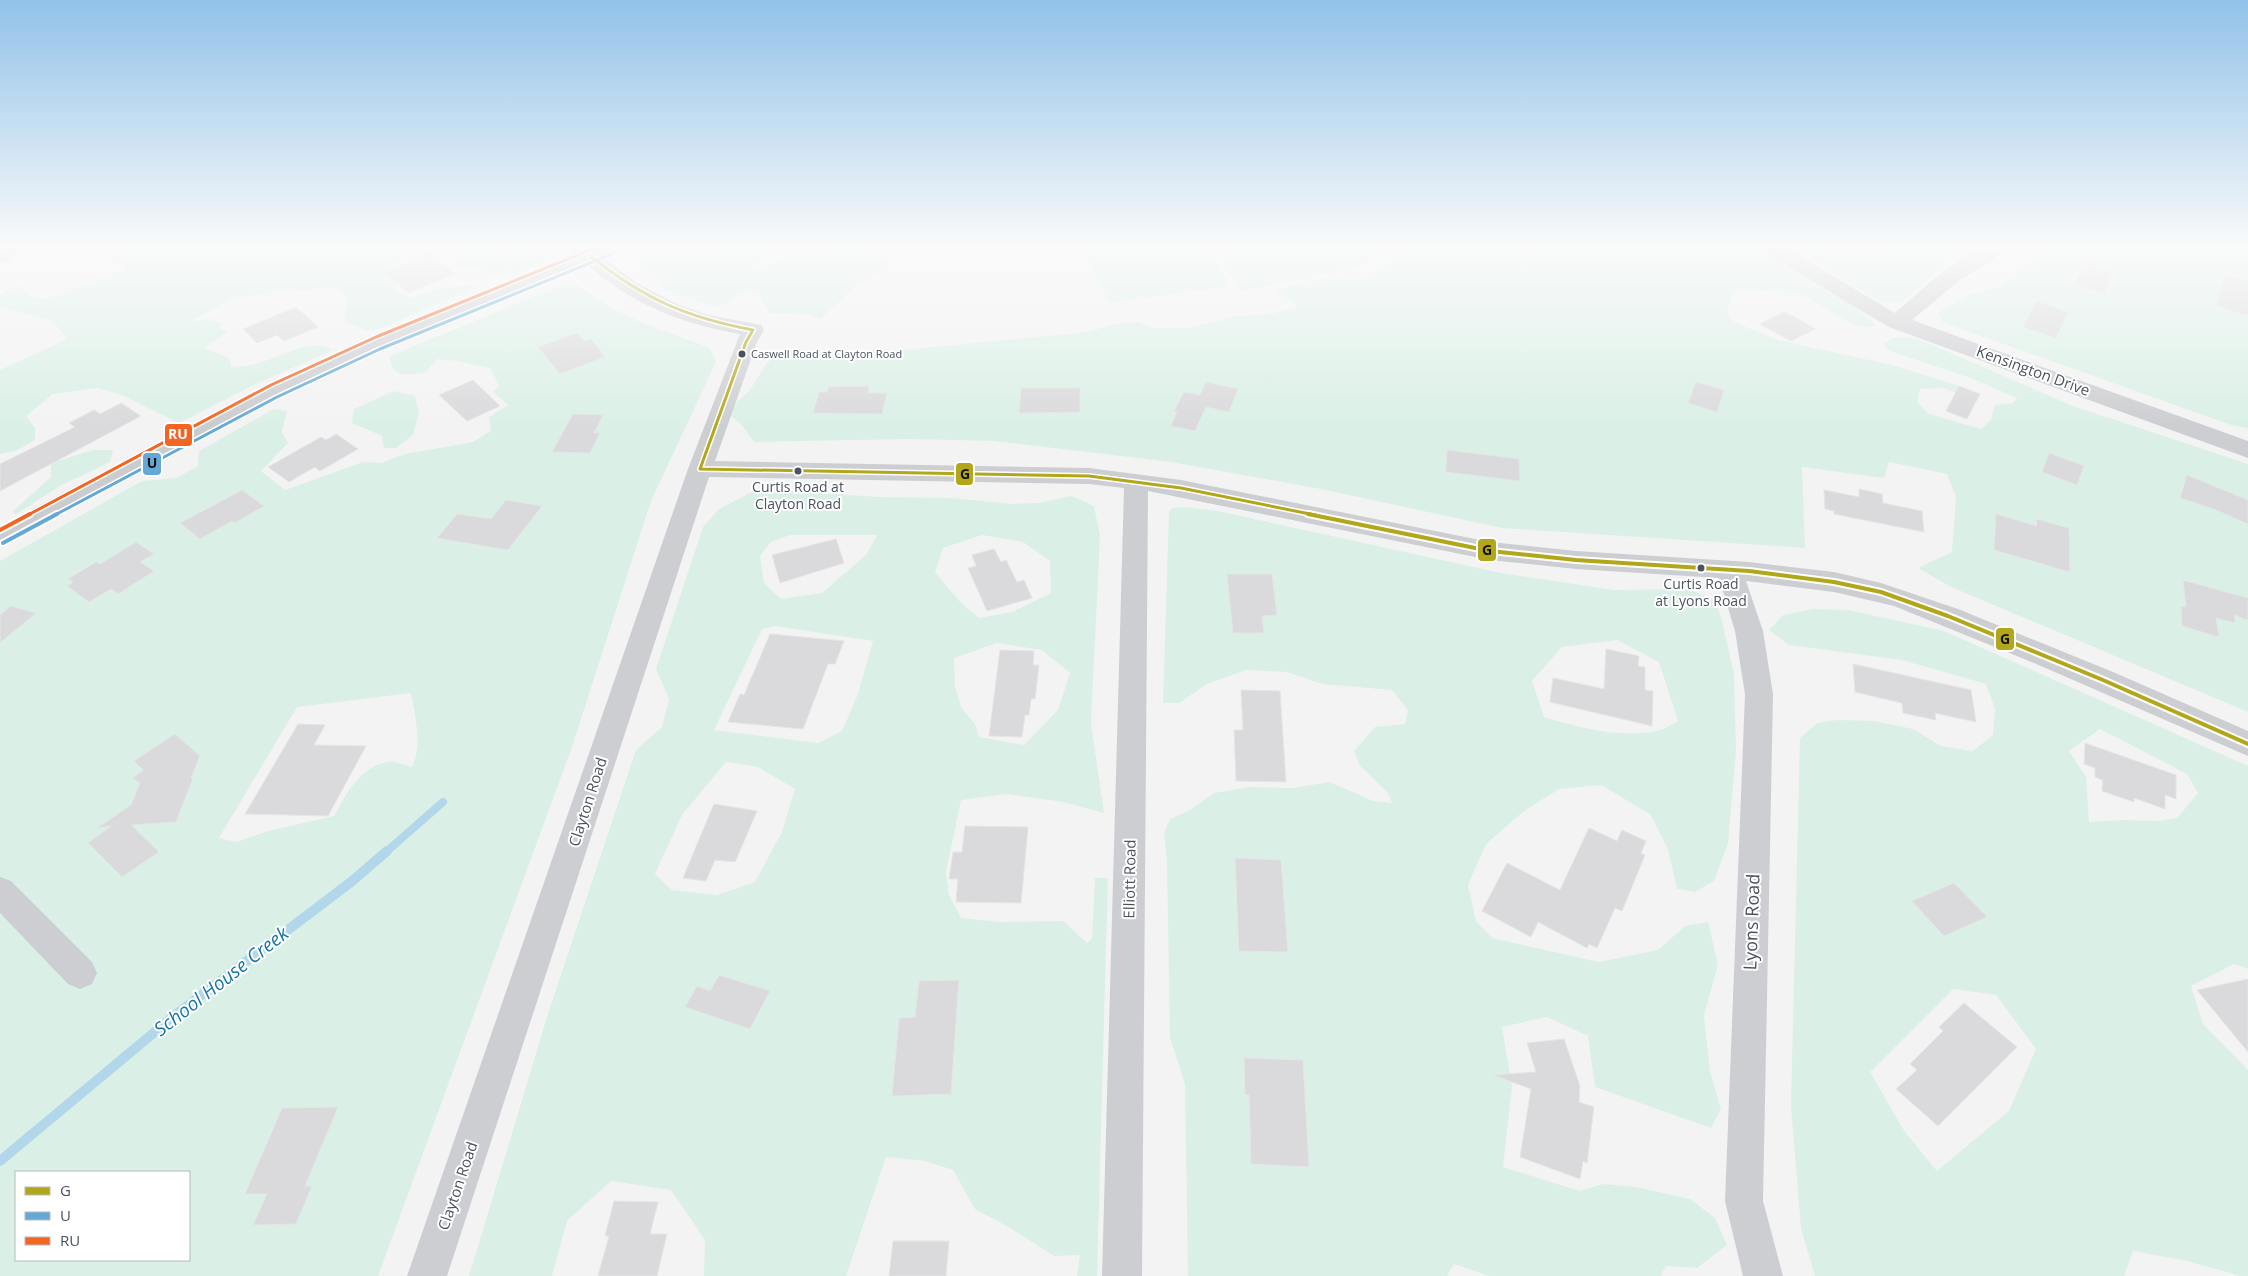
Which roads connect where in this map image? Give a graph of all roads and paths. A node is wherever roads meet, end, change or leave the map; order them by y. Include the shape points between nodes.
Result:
1 (460, 308) edge
2 (667, 308) edge
3 (1871, 308) edge
4 (1915, 308) edge
5 (1898, 322) junction
6 (2248, 450) edge
7 (700, 469) junction
8 (1136, 481) junction
9 (0, 537) edge
10 (1729, 570) junction
11 (2248, 744) edge
12 (0, 891) edge
13 (80, 973) dead end
14 (427, 1276) edge
15 (1122, 1276) edge
16 (1763, 1276) edge

1 - 9 main road via 274,391
2 - 7 street, Clayton Road via 685,315 753,330
3 - 5 street, Kensington Drive
4 - 5 street
5 - 6 street, Kensington Drive
7 - 8 street via 1089,476
7 - 14 street, Clayton Road
8 - 10 street via 1490,551 1570,561
8 - 15 street, Elliott Road
10 - 11 street via 1835,582 1885,593 1939,611
10 - 16 street, Lyons Road via 1749,631 1759,694 1744,1201
12 - 13 street

